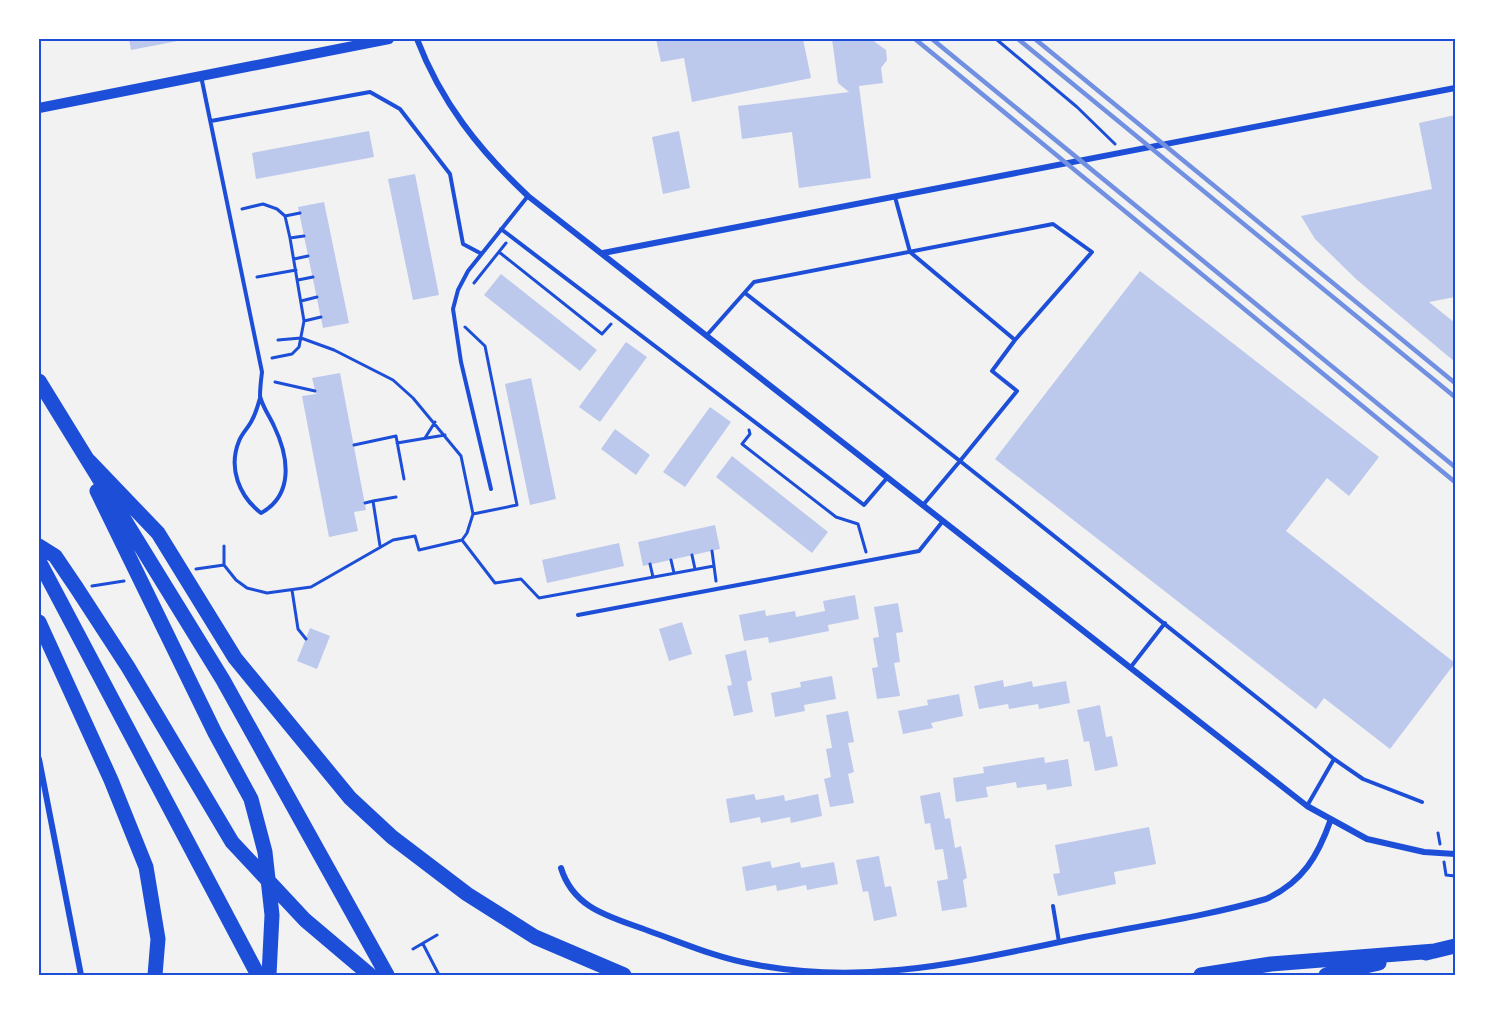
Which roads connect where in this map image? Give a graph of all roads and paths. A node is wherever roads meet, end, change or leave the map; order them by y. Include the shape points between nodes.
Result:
1 (388, 39) edge
2 (417, 39) edge
3 (996, 39) edge
4 (201, 75) junction
5 (1455, 88) edge
6 (39, 108) edge
7 (211, 121) junction
8 (1123, 151) junction
9 (528, 196) junction
10 (895, 196) junction
11 (242, 209) dead end
12 (300, 213) dead end
13 (285, 216) junction
14 (501, 229) junction
15 (304, 236) dead end
16 (511, 237) junction
17 (290, 238) junction
18 (499, 252) junction
19 (910, 252) junction
20 (480, 253) junction
21 (603, 253) junction
22 (308, 256) dead end
23 (294, 259) junction
24 (296, 270) junction
25 (313, 277) dead end
26 (257, 278) dead end
27 (298, 280) junction
28 (473, 285) dead end
29 (745, 293) junction
30 (317, 297) dead end
31 (302, 301) junction
32 (321, 317) dead end
33 (304, 321) junction
34 (463, 324) dead end
35 (621, 329) dead end
36 (707, 335) junction
37 (301, 338) junction
38 (278, 340) dead end
39 (1015, 340) junction
40 (272, 358) dead end
41 (39, 381) edge
42 (275, 382) dead end
43 (315, 391) dead end
44 (260, 398) junction
45 (63, 420) junction
46 (435, 422) junction
47 (741, 424) dead end
48 (445, 435) junction
49 (425, 438) junction
50 (397, 443) junction
51 (354, 444) dead end
52 (89, 461) junction
53 (960, 461) junction
54 (886, 478) junction
55 (404, 479) dead end
56 (491, 489) dead end
57 (396, 497) dead end
58 (373, 501) junction
59 (365, 503) dead end
60 (923, 505) junction
61 (473, 514) junction
62 (943, 521) junction
63 (462, 540) junction
64 (39, 546) edge
65 (224, 546) dead end
66 (380, 546) junction
67 (712, 551) dead end
68 (692, 555) dead end
69 (671, 560) dead end
70 (39, 561) edge
71 (868, 561) junction
72 (650, 564) dead end
73 (714, 566) junction
74 (695, 569) junction
75 (674, 573) junction
76 (653, 577) junction
77 (718, 589) junction
78 (292, 590) junction
79 (578, 615) dead end
80 (39, 622) edge
81 (1165, 623) junction
82 (306, 639) dead end
83 (1130, 668) junction
84 (39, 759) edge
85 (1334, 759) junction
86 (1422, 802) dead end
87 (1307, 806) junction
88 (1331, 819) junction
89 (1455, 853) edge
90 (561, 868) dead end
91 (1446, 875) dead end
92 (1455, 876) edge
93 (1053, 906) dead end
94 (436, 935) dead end
95 (1059, 942) junction
96 (423, 944) junction
97 (1455, 946) edge
98 (413, 949) dead end
99 (1435, 951) junction
100 (261, 973) edge
101 (81, 975) edge
102 (155, 975) edge
103 (370, 975) edge
104 (387, 975) edge
105 (439, 975) edge
106 (624, 975) edge
107 (1201, 975) edge
108 (1326, 975) edge

1 - 4 street
2 - 9 street via 462,125
3 - 8 path
4 - 6 street
4 - 7 lane
5 - 8 street
7 - 20 lane via 370,92 386,99 400,109 450,174 463,244
7 - 44 lane via 262,372
8 - 10 street
9 - 14 lane
9 - 21 street
10 - 19 lane
10 - 21 street
11 - 13 path via 263,204
12 - 13 path
13 - 17 path
14 - 16 lane
14 - 20 lane
15 - 17 path
16 - 18 path
16 - 54 lane via 864,505
17 - 23 path
18 - 28 path
18 - 35 path via 602,334 612,322
19 - 29 lane via 754,282
19 - 39 lane
19 - 39 lane via 1053,224 1092,252
20 - 56 lane via 458,290 453,324
21 - 36 street
22 - 23 path
23 - 24 path
24 - 26 path
24 - 27 path
25 - 27 path
27 - 31 path
29 - 36 lane
29 - 53 lane
30 - 31 path
31 - 33 path
32 - 33 path
33 - 37 path
34 - 61 path via 485,346 517,505
36 - 54 street
37 - 38 path
37 - 40 path via 292,354
37 - 46 path via 393,380
39 - 53 lane via 992,371 1017,391
41 - 45 highway
42 - 43 path
44 - 44 lane via 285,456 282,495 274,506 261,513 239,491 236,459 239,441
45 - 52 highway
45 - 100 highway via 214,733 251,799 265,852 272,915
46 - 48 path
46 - 49 path
47 - 71 path via 750,431 742,444 836,517 858,524
48 - 49 path
48 - 61 path via 460,456
49 - 50 path
50 - 51 path via 396,436
50 - 55 path
52 - 104 highway via 223,680
52 - 106 highway via 158,533 235,658 350,798 392,837 467,894 535,938
53 - 60 lane
53 - 81 lane
54 - 60 street
57 - 58 path
58 - 59 path
58 - 66 path
60 - 62 street
61 - 63 path
62 - 71 lane via 919,551
62 - 83 street
63 - 66 path via 419,550 415,536
63 - 76 path via 495,583 521,579 539,598
64 - 103 highway via 55,556 76,587 232,842 305,920
65 - 78 path via 224,565 247,588 267,593
66 - 78 path via 311,587
67 - 73 path
68 - 74 path
69 - 75 path
70 - 100 highway
71 - 77 lane
72 - 76 path
73 - 74 path
73 - 77 path
74 - 75 path
75 - 76 path
77 - 79 lane
78 - 82 path via 298,629
80 - 102 highway via 146,867 158,939
81 - 83 lane
81 - 85 lane
83 - 87 street
84 - 101 street
85 - 86 lane via 1363,779
85 - 87 lane
87 - 88 street
88 - 89 street via 1373,841 1424,852
88 - 95 street via 1307,870 1290,886 1266,899
90 - 95 street via 584,905 595,911 703,951 789,971 905,972
91 - 92 path
93 - 95 lane
94 - 96 path
96 - 98 path
96 - 105 path
97 - 99 highway
99 - 107 highway via 1271,964
99 - 108 highway

